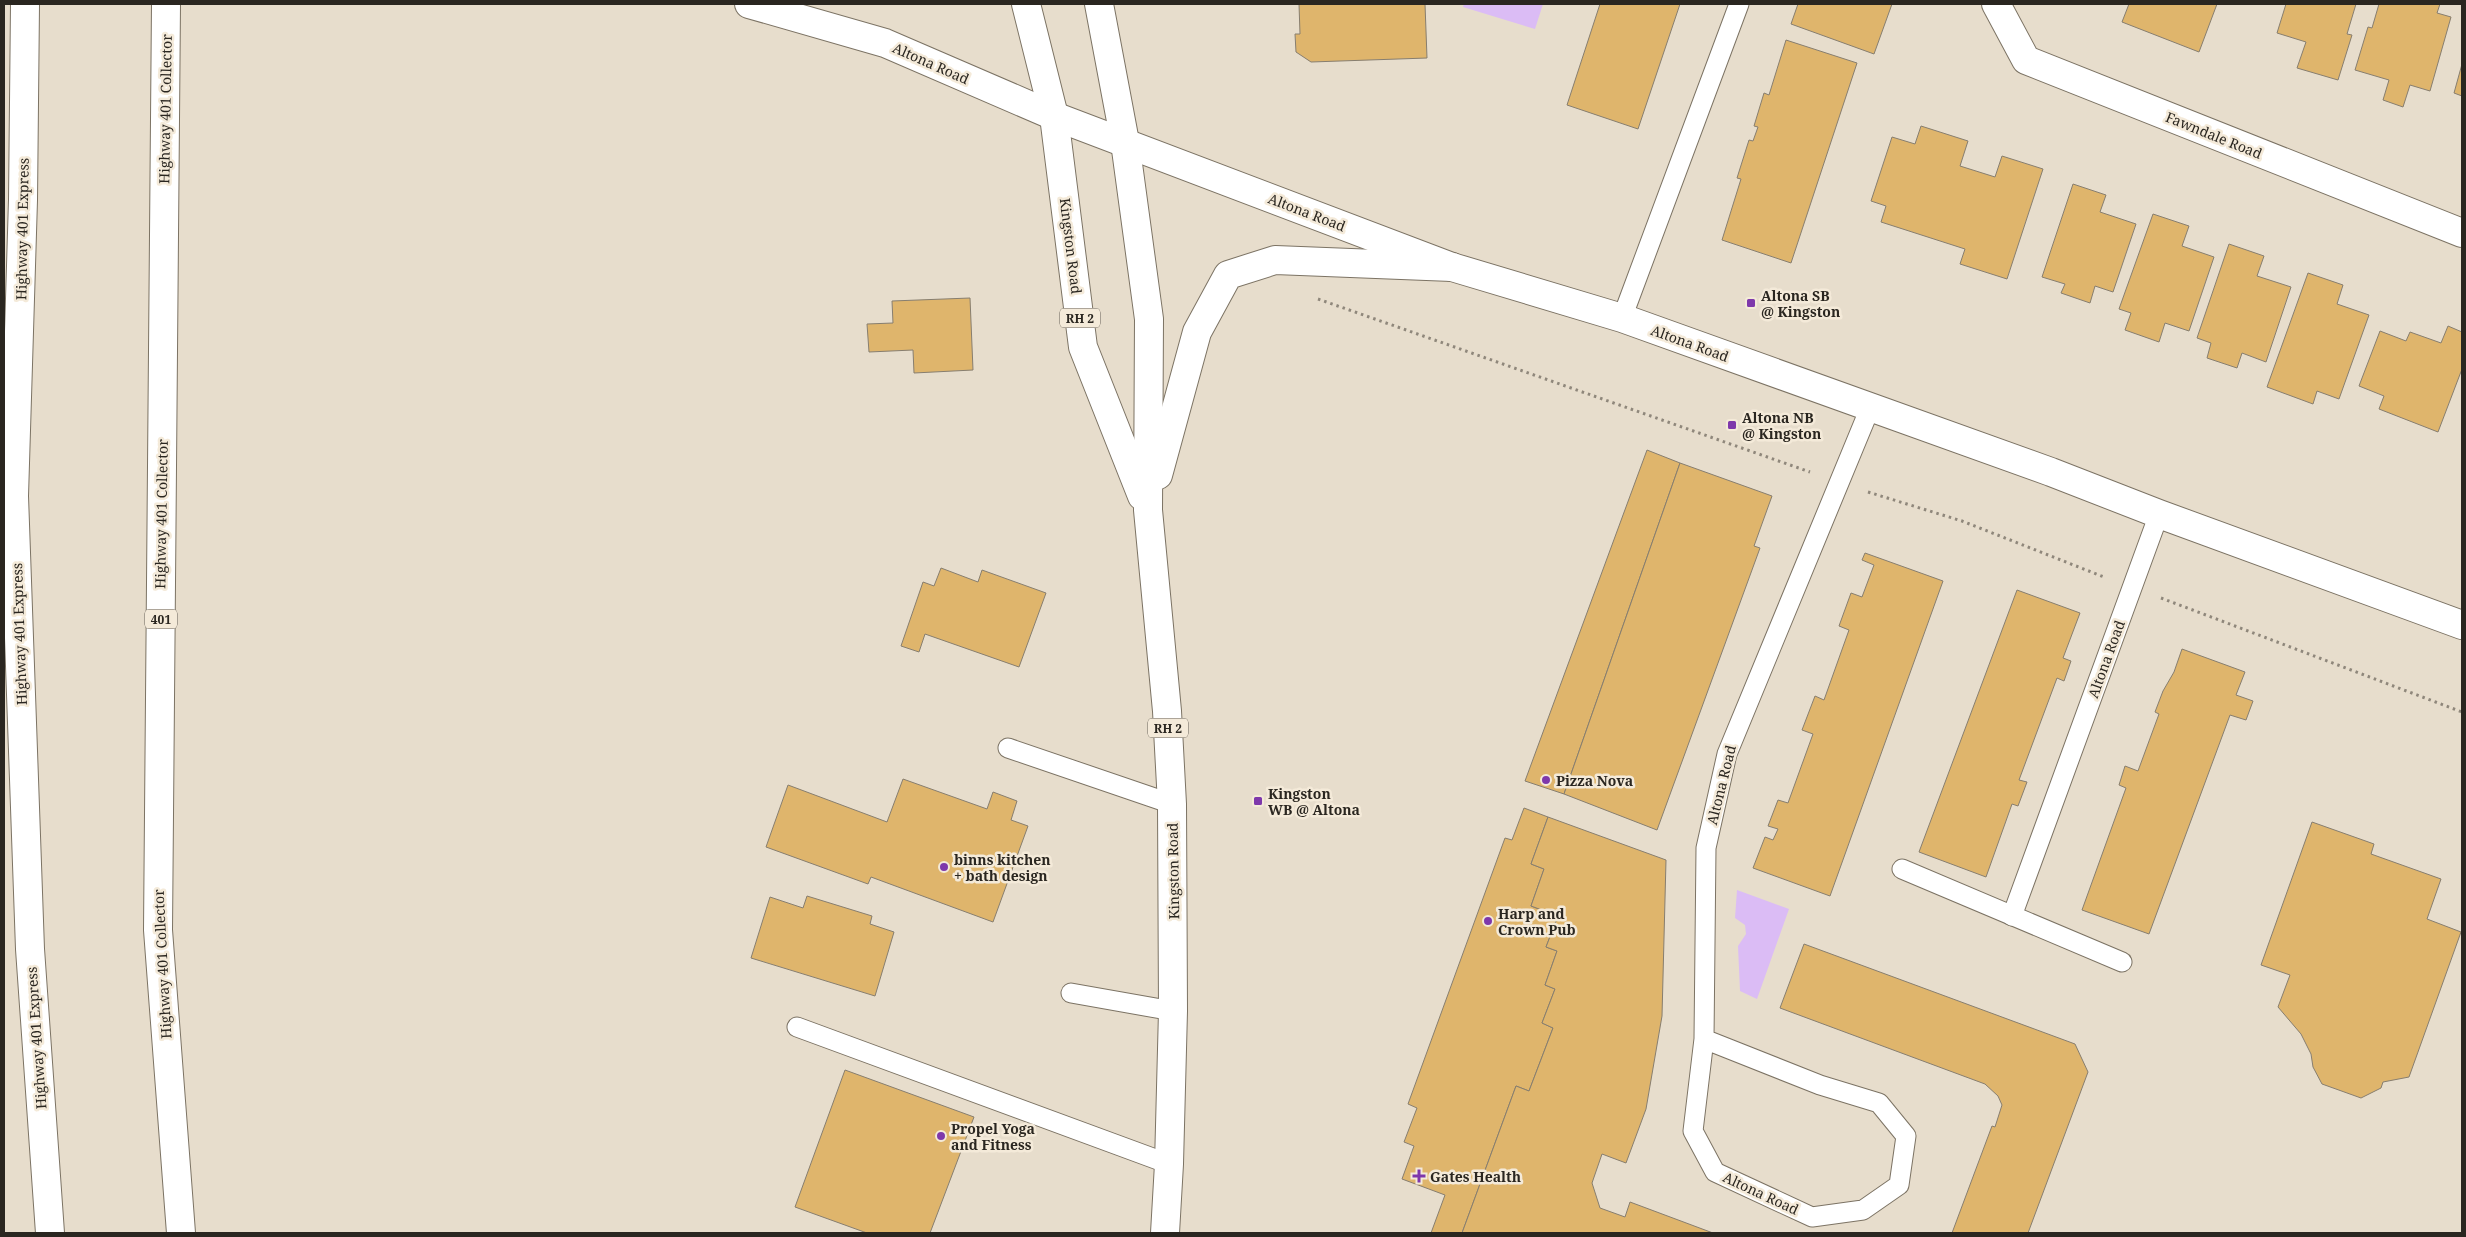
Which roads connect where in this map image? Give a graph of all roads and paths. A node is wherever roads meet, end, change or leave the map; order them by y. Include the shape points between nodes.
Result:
1 (25, 4) edge
2 (166, 4) edge
3 (750, 4) edge
4 (1026, 4) edge
5 (1099, 4) edge
6 (1739, 4) edge
7 (1996, 4) edge
8 (1054, 116) junction
9 (1125, 142) junction
10 (2462, 233) edge
11 (1452, 267) junction
12 (1622, 318) junction
13 (1870, 408) junction
14 (1148, 510) junction
15 (2159, 514) junction
16 (2462, 625) edge
17 (1008, 748) dead end
18 (1172, 804) junction
19 (1902, 869) dead end
20 (2012, 916) junction
21 (2122, 962) dead end
22 (1071, 993) dead end
23 (1173, 1011) junction
24 (797, 1027) dead end
25 (1704, 1039) junction
26 (1169, 1164) junction
27 (50, 1233) edge
28 (181, 1233) edge
29 (1164, 1233) edge

1 - 27 main road, Highway 401 Express via 24,200 14,496 30,949
2 - 28 main road, Highway 401 Collector / 401 via 158,930
3 - 8 main road, Altona Road via 885,43
4 - 8 main road, Kingston Road / RH 2
5 - 9 main road, Kingston Road / RH 2
6 - 12 lane
7 - 10 main road, Fawndale Road via 2026,60
8 - 9 main road, Altona Road
8 - 14 main road, Kingston Road / RH 2 via 1083,347
9 - 11 main road, Altona Road
9 - 14 main road, Kingston Road / RH 2 via 1149,319
11 - 12 main road, Altona Road
11 - 14 main road via 1275,260 1228,276 1197,332
12 - 13 main road, Altona Road
13 - 15 main road, Altona Road
13 - 25 lane, Altona Road via 1727,754 1706,848
14 - 18 main road, Kingston Road / RH 2 via 1167,711
15 - 16 main road, Altona Road
15 - 20 lane, Altona Road
17 - 18 lane
18 - 23 main road, Kingston Road / RH 2
19 - 20 lane
20 - 21 lane
22 - 23 lane
23 - 26 main road, Kingston Road / RH 2
24 - 26 lane
25 - 25 lane, Altona Road via 1694,1131 1715,1172 1812,1217 1863,1210 1899,1185 1906,1136 1879,1103 1820,1085
26 - 29 main road, Kingston Road / RH 2

